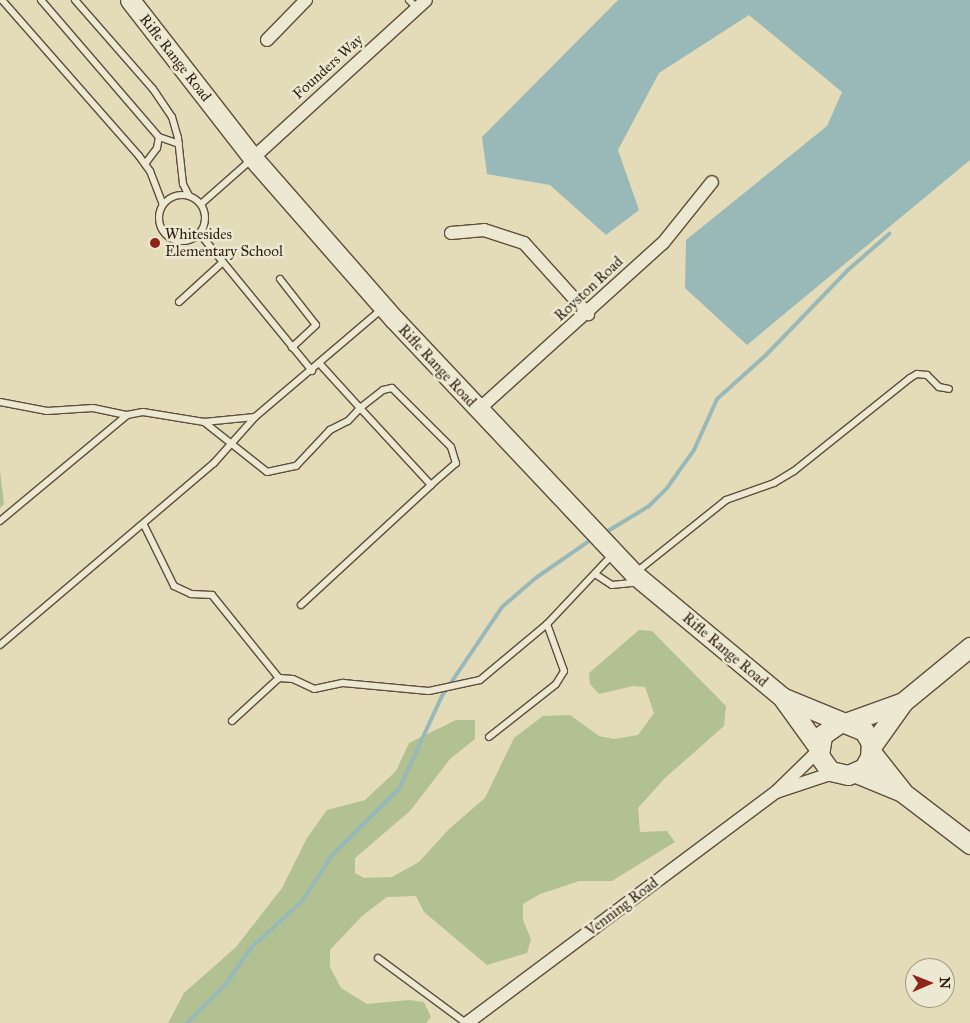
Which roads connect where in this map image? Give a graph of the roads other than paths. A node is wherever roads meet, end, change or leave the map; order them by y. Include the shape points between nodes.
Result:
1 (2, 0) edge
2 (41, 0) edge
3 (75, 0) edge
4 (130, 0) edge
5 (300, 2) edge
6 (417, 3) edge
7 (267, 40) dead end
8 (159, 137) junction
9 (179, 144) junction
10 (253, 158) junction
11 (145, 164) junction
12 (712, 182) dead end
13 (189, 196) junction
14 (201, 204) junction
15 (163, 205) junction
16 (451, 233) dead end
17 (200, 234) junction
18 (223, 262) junction
19 (280, 279) dead end
20 (179, 302) dead end
21 (384, 308) junction
22 (588, 314) junction
23 (292, 347) junction
24 (320, 364) junction
25 (312, 371) junction
26 (949, 389) dead end
27 (0, 402) edge
28 (360, 408) junction
29 (478, 410) junction
30 (127, 415) junction
31 (255, 417) junction
32 (204, 422) junction
33 (233, 444) junction
34 (431, 485) junction
35 (0, 521) edge
36 (144, 525) junction
37 (613, 553) junction
38 (595, 574) junction
39 (638, 578) junction
40 (300, 605) dead end
41 (547, 624) junction
42 (0, 645) edge
43 (970, 647) edge
44 (279, 678) junction
45 (782, 697) junction
46 (903, 702) junction
47 (232, 721) dead end
48 (844, 723) junction
49 (489, 737) dead end
50 (818, 749) junction
51 (871, 750) junction
52 (833, 773) junction
53 (856, 773) junction
54 (776, 792) junction
55 (902, 792) junction
56 (970, 844) edge
57 (378, 958) dead end
58 (466, 1023) edge

1 - 11 lane
2 - 8 lane
3 - 9 lane via 153,89 172,118
4 - 10 main road, Rifle Range Road
5 - 7 street
6 - 10 street, Founders Way
8 - 9 lane
8 - 11 lane via 157,148
9 - 13 lane via 183,184
10 - 14 lane
10 - 21 main road, Rifle Range Road
11 - 15 lane
12 - 22 street, Royston Road via 663,243
13 - 14 lane
13 - 15 lane via 174,196
14 - 17 lane via 206,219
15 - 17 lane via 160,227 170,239 186,242
16 - 22 street via 484,230 524,243
17 - 18 lane
18 - 20 lane
18 - 23 lane
19 - 23 lane via 316,325
21 - 24 lane
21 - 29 main road, Rifle Range Road
22 - 29 street, Royston Road
23 - 25 lane
24 - 25 lane
24 - 28 lane
25 - 31 lane
26 - 39 lane via 939,387 927,376 917,374 910,378 794,471 726,500
27 - 30 lane via 47,411 92,408
28 - 33 lane via 348,421 316,442 296,466 267,472
28 - 34 lane
28 - 34 lane via 383,390 397,390 451,447 456,463
29 - 37 main road, Rifle Range Road
30 - 32 lane via 143,412
30 - 35 lane
31 - 32 lane
31 - 33 lane
32 - 33 lane
33 - 36 lane
34 - 40 lane
36 - 42 lane
36 - 44 lane via 174,586 191,594 212,595
37 - 38 lane
37 - 39 main road, Rifle Range Road
38 - 39 lane via 612,585
38 - 41 lane
39 - 45 main road, Rifle Range Road
41 - 44 lane via 480,680 438,689 343,683 314,689 293,679
41 - 49 lane via 564,671 556,684
43 - 46 main road
44 - 47 lane
45 - 48 main road, Rifle Range Road
45 - 50 main road, Rifle Range Road
46 - 48 main road
46 - 51 main road
48 - 50 main road via 825,731
48 - 51 main road via 864,731
50 - 52 main road via 822,762
50 - 54 street, Venning Road
51 - 53 main road via 866,764
51 - 55 main road
52 - 53 main road via 844,776
52 - 54 street, Venning Road
53 - 55 main road
54 - 58 street, Venning Road
55 - 56 main road
57 - 58 lane

